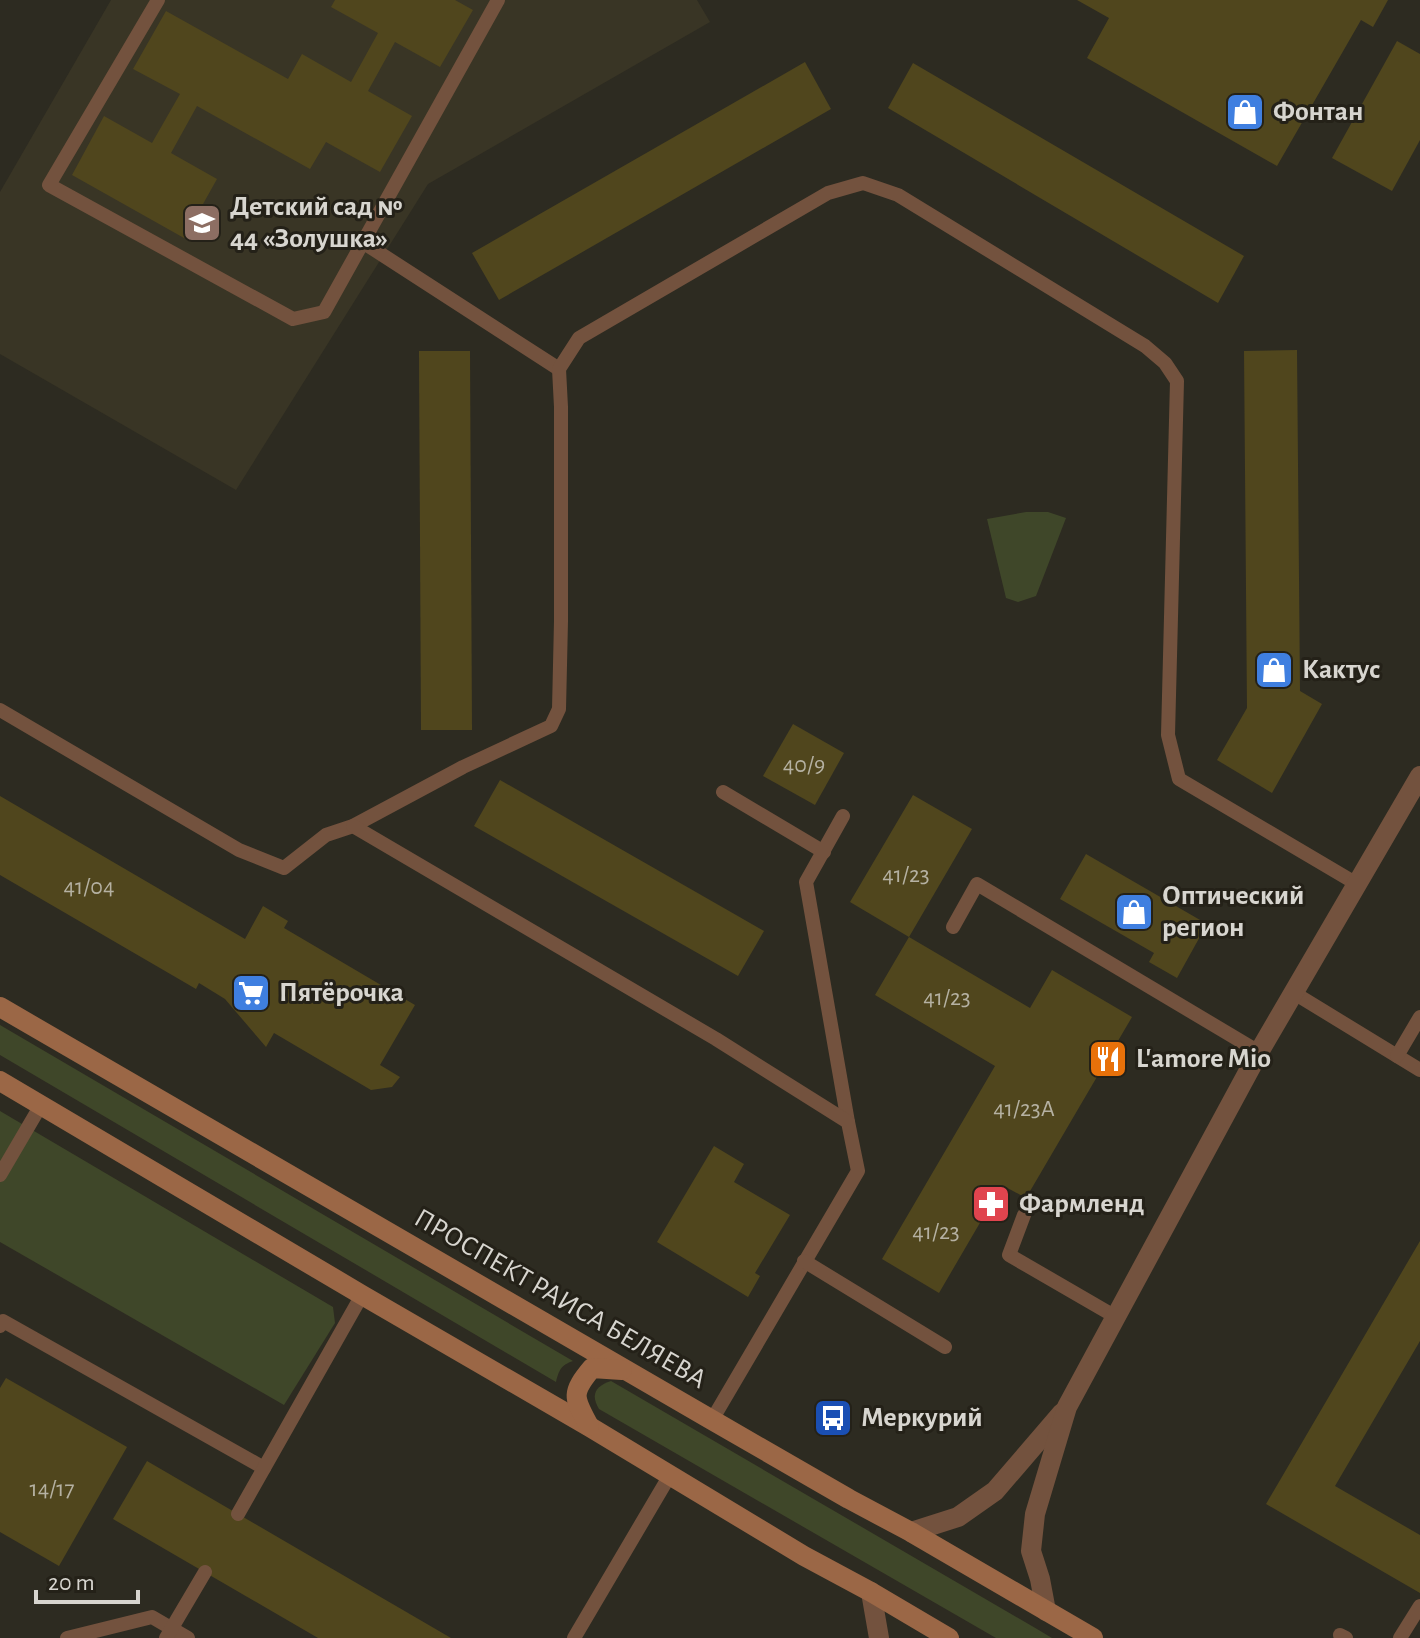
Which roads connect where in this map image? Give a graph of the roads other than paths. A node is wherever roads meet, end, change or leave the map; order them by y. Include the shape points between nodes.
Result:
1 (158, 0) edge
2 (498, 0) edge
3 (364, 243) junction
4 (559, 369) junction
5 (0, 710) edge
6 (1420, 776) edge
7 (723, 792) dead end
8 (843, 816) dead end
9 (353, 826) junction
10 (824, 852) junction
11 (1357, 884) junction
12 (953, 927) dead end
13 (1294, 993) junction
14 (0, 1007) edge
15 (1420, 1017) edge
16 (1259, 1052) junction
17 (1397, 1056) junction
18 (1420, 1070) edge
19 (0, 1081) edge
20 (41, 1105) junction
21 (848, 1122) junction
22 (0, 1175) edge
23 (1024, 1215) dead end
24 (804, 1261) junction
25 (362, 1295) junction
26 (1116, 1317) junction
27 (0, 1326) edge
28 (945, 1347) dead end
29 (626, 1370) junction
30 (1067, 1407) junction
31 (712, 1420) junction
32 (590, 1427) junction
33 (264, 1468) junction
34 (670, 1475) junction
35 (238, 1514) dead end
36 (911, 1532) junction
37 (205, 1572) dead end
38 (871, 1592) junction
39 (1420, 1606) edge
40 (1046, 1611) junction
41 (169, 1633) edge
42 (67, 1638) edge
43 (188, 1638) edge
44 (574, 1638) edge
45 (879, 1638) edge
46 (949, 1638) edge
47 (1093, 1638) edge
48 (1400, 1638) edge

1 - 3 lane via 49,185 293,319 324,312
2 - 3 lane
3 - 4 lane
4 - 9 lane via 559,709 551,726
4 - 11 lane via 579,338 828,193 863,183 898,195 1145,346 1177,381 1168,735 1179,779
5 - 9 lane via 239,850 284,868 326,835
6 - 11 street
7 - 10 lane
8 - 10 lane
9 - 21 lane
10 - 21 lane via 806,882
11 - 13 street
12 - 16 lane via 977,884
13 - 16 street
13 - 17 lane
14 - 29 street, ПРОСПЕКТ РАИСА БЕЛЯЕВА
15 - 17 lane
16 - 26 street
17 - 18 lane
19 - 20 street
20 - 22 lane
20 - 25 street
21 - 24 lane via 858,1171
23 - 26 lane via 1009,1255
24 - 28 lane
24 - 31 lane
25 - 32 street
25 - 33 lane
26 - 30 street
27 - 33 lane via 3,1321
29 - 31 street, ПРОСПЕКТ РАИСА БЕЛЯЕВА
29 - 32 street via 592,1368 579,1384 576,1402
30 - 36 street via 995,1491 958,1517
30 - 40 street via 1043,1486 1031,1551
31 - 36 street, ПРОСПЕКТ РАИСА БЕЛЯЕВА
32 - 34 street
33 - 35 lane
34 - 38 street
34 - 44 lane
36 - 40 street, ПРОСПЕКТ РАИСА БЕЛЯЕВА
37 - 41 lane
38 - 45 street
38 - 46 street
39 - 48 lane
40 - 47 street, ПРОСПЕКТ РАИСА БЕЛЯЕВА
41 - 42 lane via 152,1617
41 - 43 lane

